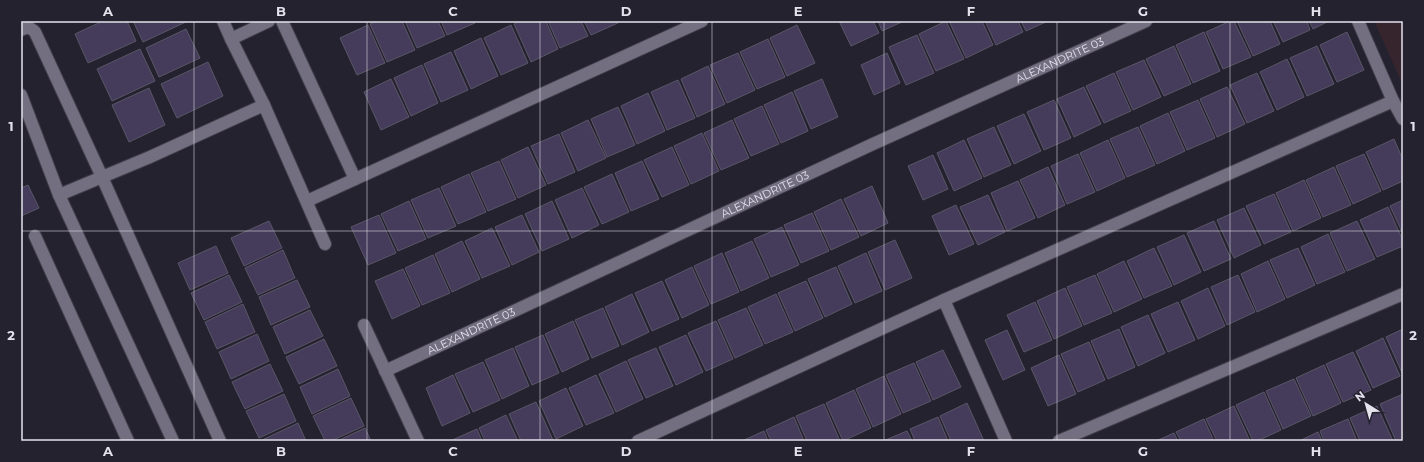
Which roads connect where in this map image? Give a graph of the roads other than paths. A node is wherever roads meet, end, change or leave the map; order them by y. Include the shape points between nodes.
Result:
1 (223, 21) edge
2 (269, 21) edge
3 (282, 21) edge
4 (702, 21) edge
5 (1146, 21) edge
6 (1358, 21) edge
7 (21, 30) edge
8 (230, 38) junction
9 (21, 95) edge
10 (1393, 101) junction
11 (264, 106) junction
12 (1403, 119) edge
13 (102, 177) junction
14 (355, 179) junction
15 (59, 195) junction
16 (307, 201) junction
17 (35, 236) dead end
18 (325, 244) dead end
19 (1403, 294) edge
20 (944, 300) junction
21 (364, 325) dead end
22 (385, 371) junction
23 (128, 441) edge
24 (174, 441) edge
25 (220, 441) edge
26 (418, 441) edge
27 (638, 441) edge
28 (1006, 441) edge
29 (1059, 441) edge

1 - 8 street
2 - 8 street
3 - 14 street
4 - 14 street
5 - 22 street, ALEXANDRITE 03
6 - 10 street
7 - 13 street via 30,28 34,32
8 - 11 street
9 - 15 street
10 - 12 street
10 - 20 street
11 - 13 street
11 - 16 street
13 - 15 street
13 - 25 street
14 - 16 street
15 - 24 street
16 - 18 street
17 - 23 street
19 - 29 street
20 - 27 street
20 - 28 street
21 - 22 street
22 - 26 street

